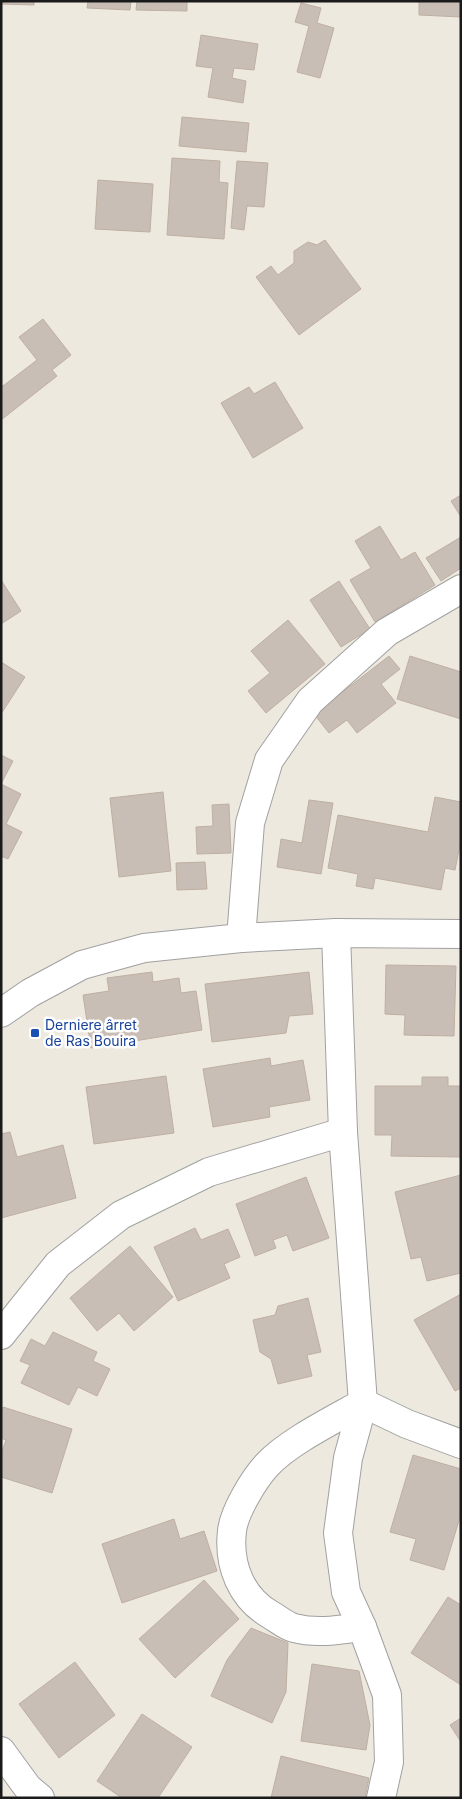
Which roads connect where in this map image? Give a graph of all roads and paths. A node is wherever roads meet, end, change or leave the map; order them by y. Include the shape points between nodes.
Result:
1 (461, 589) edge
2 (336, 933) junction
3 (461, 934) edge
4 (240, 938) junction
5 (1, 1013) edge
6 (343, 1132) junction
7 (1, 1335) edge
8 (363, 1403) junction
9 (461, 1444) edge
10 (362, 1627) junction
11 (1, 1751) edge
12 (40, 1798) edge
13 (381, 1798) edge

1 - 4 street via 387,632 310,701 269,760 250,824
2 - 3 street
2 - 4 street
2 - 6 street
4 - 5 street via 144,948 82,965
6 - 7 street via 209,1172 120,1215 58,1264
6 - 8 street
8 - 9 street
8 - 10 street via 348,1458 338,1533 346,1592
8 - 10 street via 293,1444 268,1464 245,1496 232,1530 232,1564 244,1590 262,1610 292,1628 320,1632
10 - 13 street via 387,1695 389,1762
11 - 12 street via 28,1788

